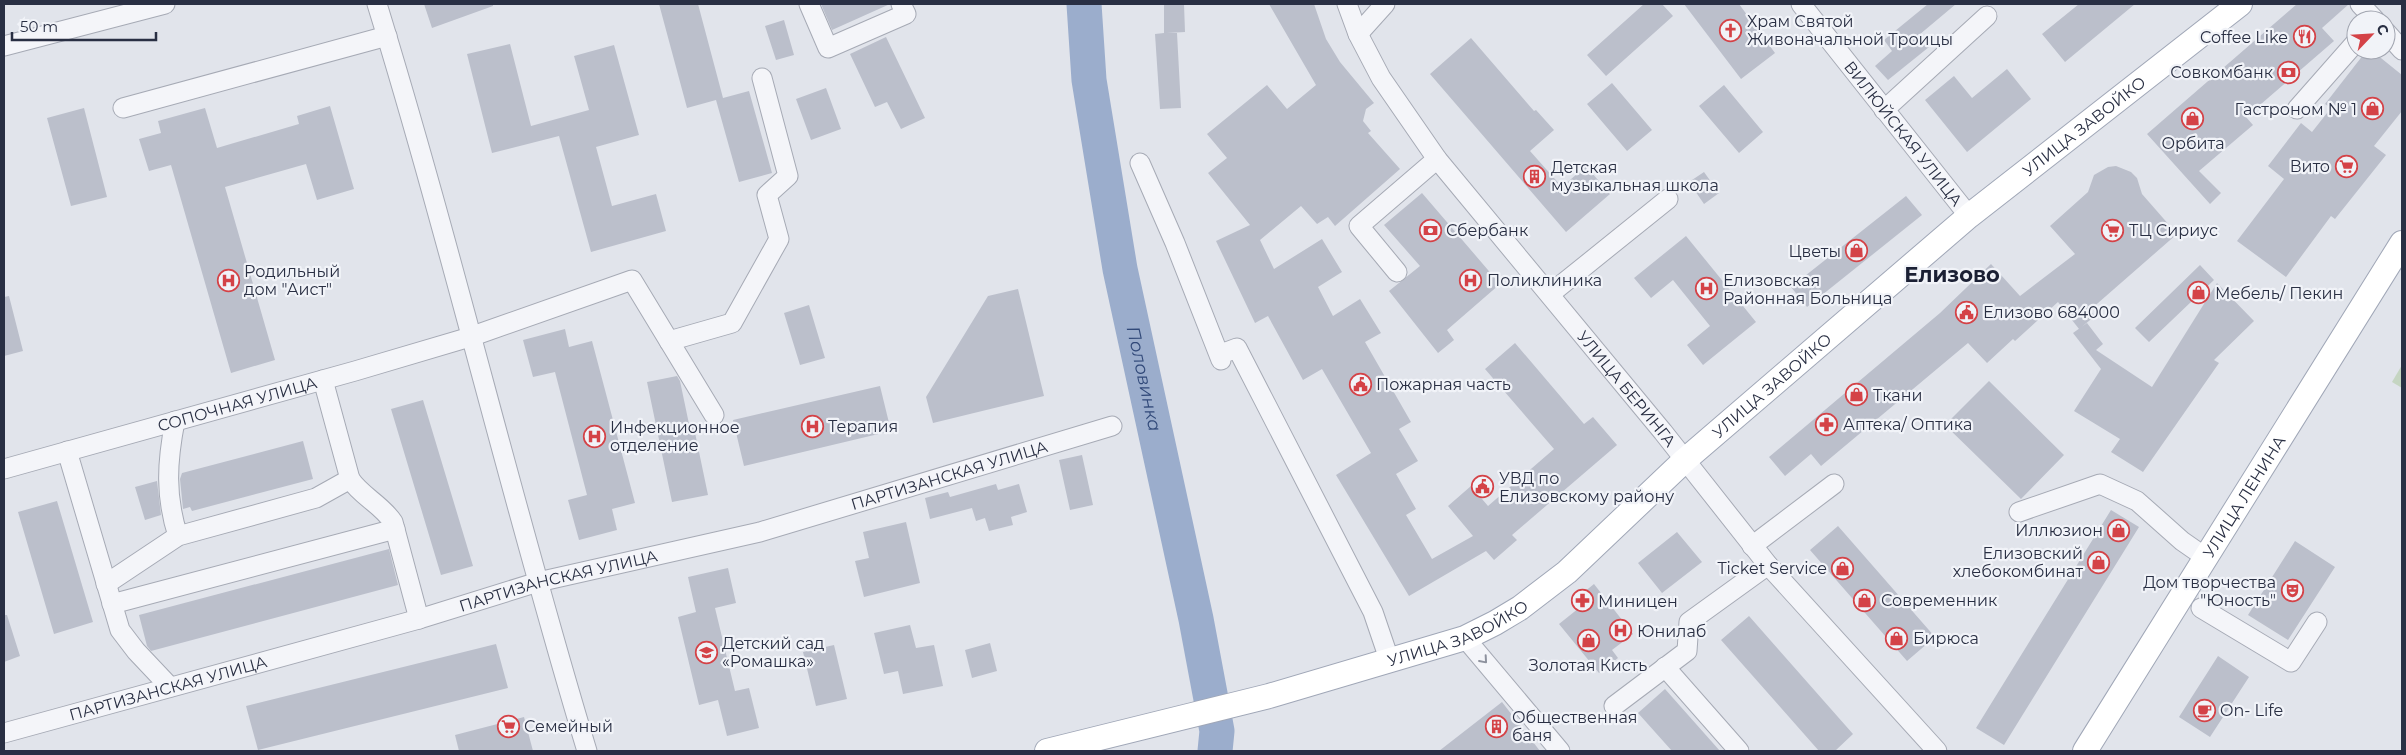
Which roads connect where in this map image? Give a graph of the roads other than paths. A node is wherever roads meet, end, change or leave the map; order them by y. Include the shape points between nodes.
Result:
1 (165, 4) edge
2 (377, 4) edge
3 (809, 4) edge
4 (901, 4) edge
5 (1346, 4) edge
6 (1385, 4) edge
7 (1801, 4) edge
8 (2240, 4) edge
9 (1987, 16) dead end
10 (1358, 34) junction
11 (387, 36) junction
12 (4, 46) edge
13 (2346, 54) edge
14 (762, 78) dead end
15 (123, 108) dead end
16 (2298, 109) dead end
17 (1884, 110) junction
18 (1438, 159) junction
19 (1140, 163) dead end
20 (1668, 199) dead end
21 (1969, 216) junction
22 (2402, 243) edge
23 (1397, 272) dead end
24 (1550, 294) junction
25 (470, 337) junction
26 (669, 342) junction
27 (323, 380) junction
28 (714, 415) dead end
29 (175, 421) junction
30 (1112, 426) dead end
31 (67, 451) junction
32 (1685, 460) junction
33 (4, 469) edge
34 (350, 479) junction
35 (1834, 484) dead end
36 (2019, 512) dead end
37 (396, 529) junction
38 (178, 536) junction
39 (1752, 546) junction
40 (2205, 557) junction
41 (1768, 565) junction
42 (538, 582) junction
43 (106, 584) junction
44 (112, 604) junction
45 (2201, 608) dead end
46 (419, 619) junction
47 (2317, 622) dead end
48 (1465, 638) junction
49 (1389, 660) junction
50 (1665, 667) junction
51 (170, 687) junction
52 (1614, 706) dead end
53 (4, 733) edge
54 (587, 751) edge
55 (1047, 751) edge
56 (1560, 751) edge
57 (1739, 751) edge
58 (1936, 751) edge
59 (2085, 751) edge

1 - 12 street
2 - 11 street
3 - 4 street via 828,48 906,14
5 - 10 street, УЛИЦА БЕРИНГА
6 - 10 street
7 - 17 street, ВИЛЮЙСКАЯ УЛИЦА
8 - 21 main road, УЛИЦА ЗАВОЙКО
9 - 17 street
10 - 18 street, УЛИЦА БЕРИНГА via 1382,78
11 - 15 street
11 - 25 street via 418,139
13 - 16 street
14 - 26 street via 788,176 767,195 779,239 732,323
17 - 21 street, ВИЛЮЙСКАЯ УЛИЦА
18 - 23 street via 1359,226
18 - 24 street, УЛИЦА БЕРИНГА
19 - 49 street via 1221,360 1221,354 1237,348 1373,612
20 - 24 street
21 - 32 main road, УЛИЦА ЗАВОЙКО
22 - 40 main road, УЛИЦА ЛЕНИНА
24 - 32 street, УЛИЦА БЕРИНГА
25 - 26 street, СОПОЧНАЯ УЛИЦА via 632,280
25 - 27 street, СОПОЧНАЯ УЛИЦА
25 - 42 street
26 - 28 street
27 - 29 street, СОПОЧНАЯ УЛИЦА
27 - 34 street
29 - 31 street, СОПОЧНАЯ УЛИЦА
29 - 38 street via 167,485
30 - 42 street, ПАРТИЗАНСКАЯ УЛИЦА via 760,532
31 - 33 street, СОПОЧНАЯ УЛИЦА
31 - 43 street
32 - 39 street, УЛИЦА БЕРИНГА
32 - 48 main road, УЛИЦА ЗАВОЙКО via 1567,572 1495,623
34 - 37 street via 360,492 387,513
34 - 38 street via 316,498
35 - 39 street
36 - 40 street via 2100,484 2137,501 2182,542
37 - 44 street
37 - 46 street
38 - 43 street
39 - 41 street, УЛИЦА БЕРИНГА
40 - 59 main road, УЛИЦА ЛЕНИНА
41 - 50 street via 1689,622 1687,651
41 - 58 street, УЛИЦА БЕРИНГА
42 - 46 street, ПАРТИЗАНСКАЯ УЛИЦА
42 - 54 street
43 - 44 street
44 - 51 street via 125,638
45 - 47 street via 2291,662
46 - 51 street, ПАРТИЗАНСКАЯ УЛИЦА
48 - 49 main road, УЛИЦА ЗАВОЙКО
48 -> 56 street
49 - 55 main road, УЛИЦА ЗАВОЙКО via 1269,696
50 - 52 street
50 - 57 street
51 - 53 street, ПАРТИЗАНСКАЯ УЛИЦА

